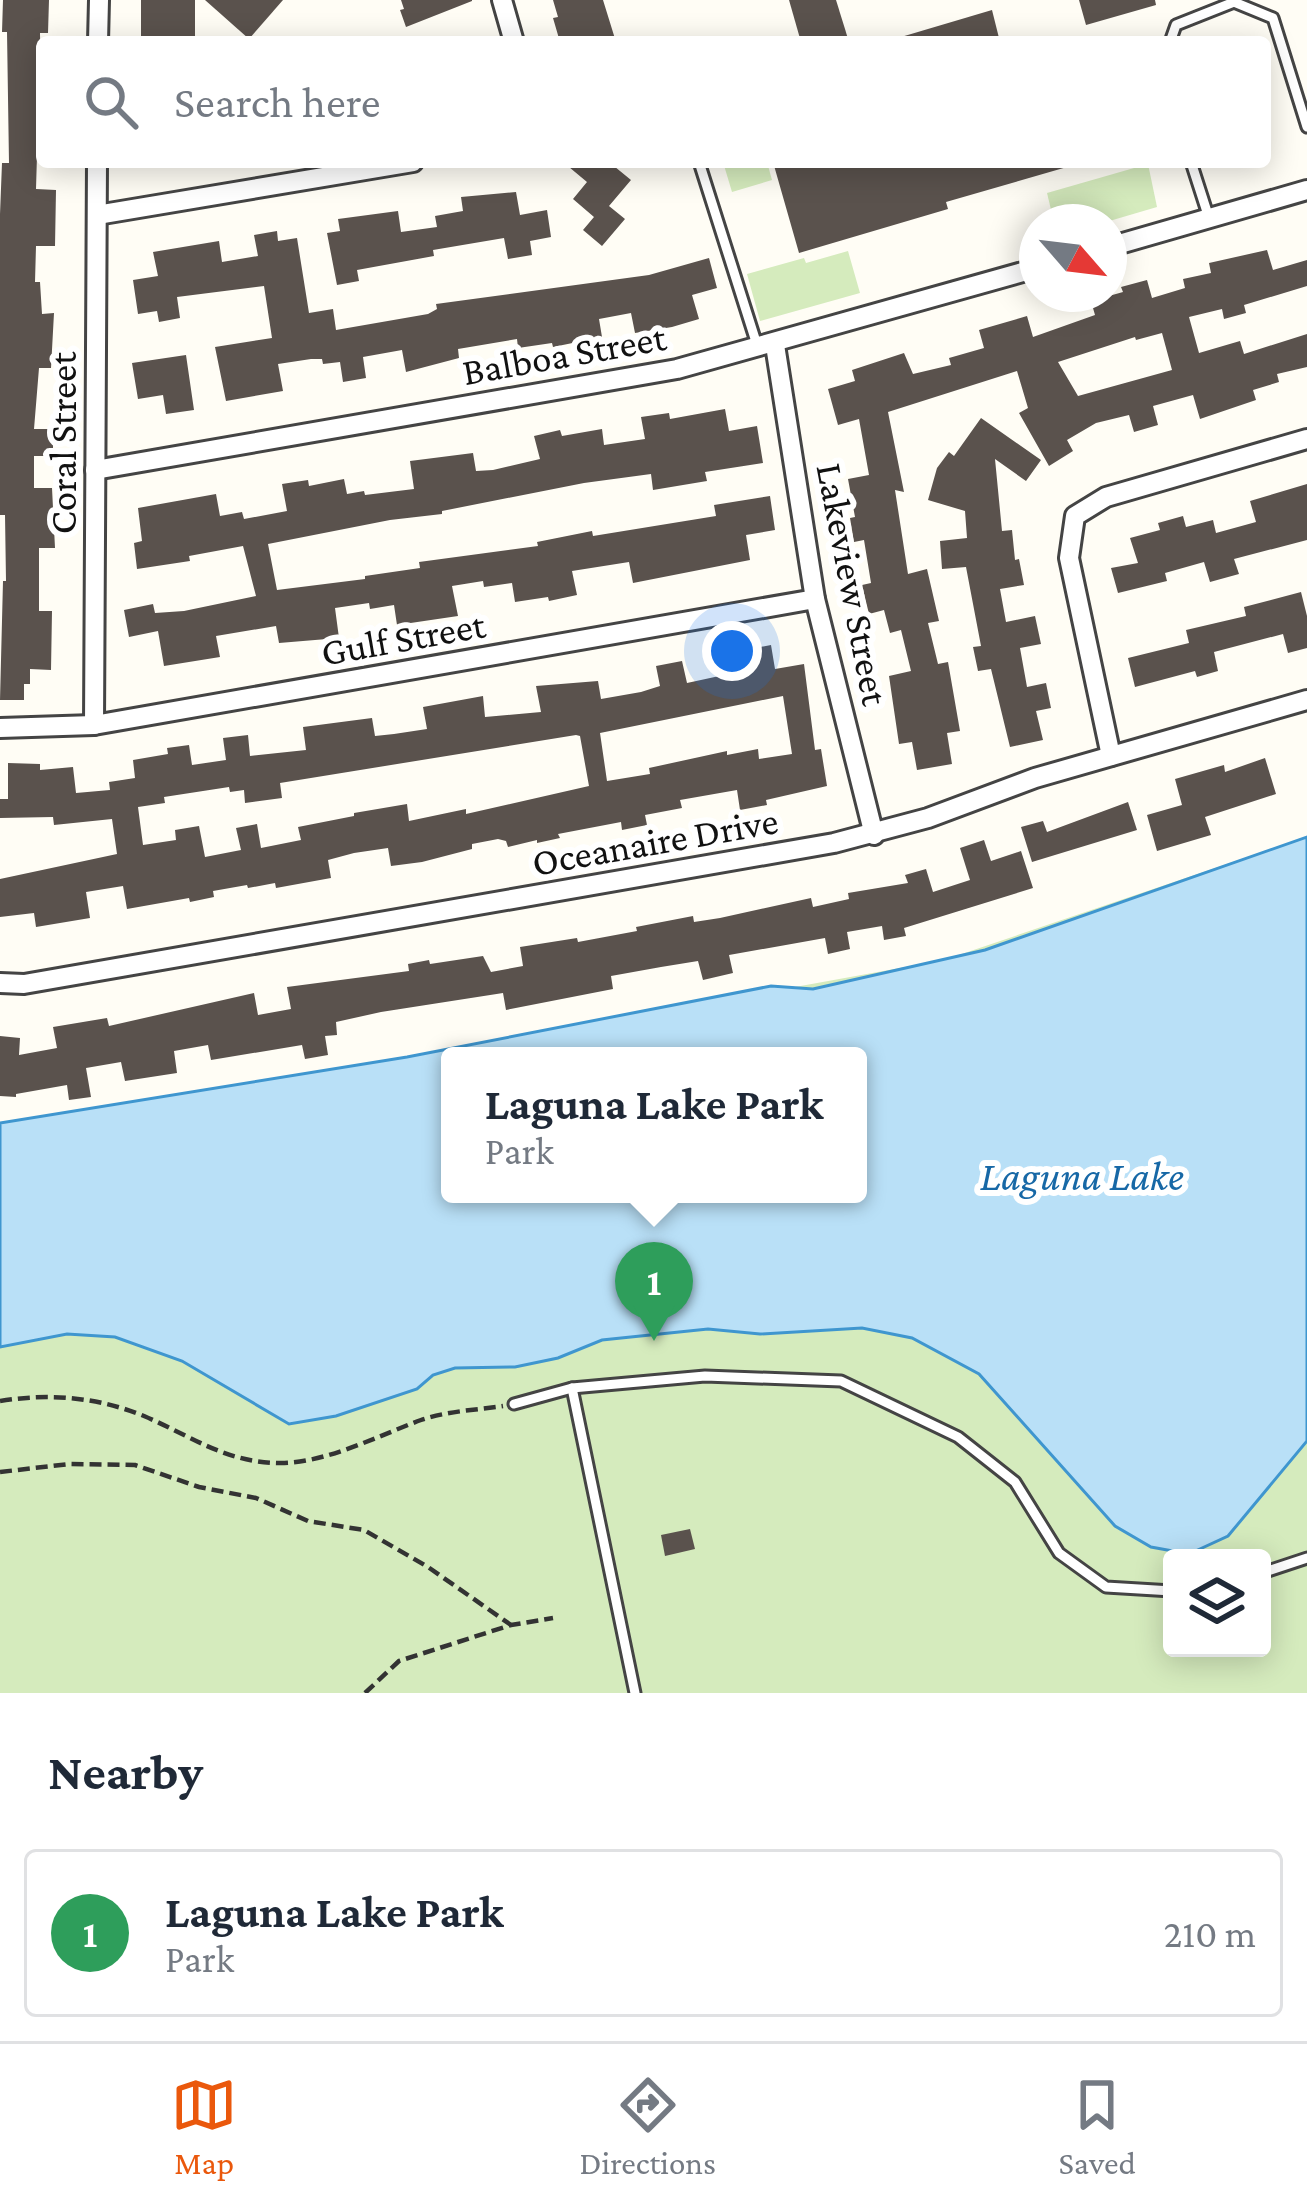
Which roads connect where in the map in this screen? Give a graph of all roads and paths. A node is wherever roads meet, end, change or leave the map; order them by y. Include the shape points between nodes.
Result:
1 (98, 0) edge
2 (502, 0) edge
3 (98, 36) edge
4 (512, 36) edge
5 (1172, 36) edge
6 (1307, 127) edge
7 (98, 168) edge
8 (376, 168) edge
9 (700, 168) edge
10 (1193, 168) edge
11 (1307, 190) edge
12 (97, 215) junction
13 (1209, 218) junction
14 (1127, 242) edge
15 (1019, 273) edge
16 (766, 346) junction
17 (1307, 440) edge
18 (95, 470) junction
19 (815, 599) junction
20 (1307, 700) edge
21 (94, 725) junction
22 (0, 728) edge
23 (1111, 756) junction
24 (874, 835) junction
25 (0, 983) edge
26 (572, 1388) junction
27 (0, 1401) edge
28 (514, 1404) joint
29 (0, 1472) edge
30 (1307, 1558) edge
31 (1271, 1570) edge
32 (1163, 1590) edge
33 (553, 1618) dead end
34 (512, 1625) junction
35 (364, 1693) edge
36 (635, 1693) edge

1 - 3 street
2 - 4 street
5 - 6 lane via 1176,25 1234,2 1273,18
7 - 12 street, Coral Street
8 - 12 street
9 - 16 lane
10 - 13 lane
11 - 13 street
12 - 18 street, Coral Street
13 - 14 street
15 - 16 street, Balboa Street
16 - 18 street, Balboa Street via 677,369
16 - 19 street, Lakeview Street
17 - 23 street via 1106,497 1075,516 1070,559
18 - 21 street, Coral Street
19 - 21 street, Gulf Street
19 - 24 street, Lakeview Street
20 - 23 street, Oceanaire Drive
21 - 22 street, Gulf Street
23 - 24 street, Oceanaire Drive
24 - 25 street, Oceanaire Drive
26 - 28 lane
26 - 32 lane via 705,1376 841,1382 958,1437 1015,1482 1059,1553 1106,1587
26 - 36 lane
27 - 28 path via 97,1401 221,1455 284,1463 427,1418
29 - 34 path via 135,1465 308,1521 364,1530
30 - 31 lane
33 - 34 path
34 - 35 path via 399,1661

